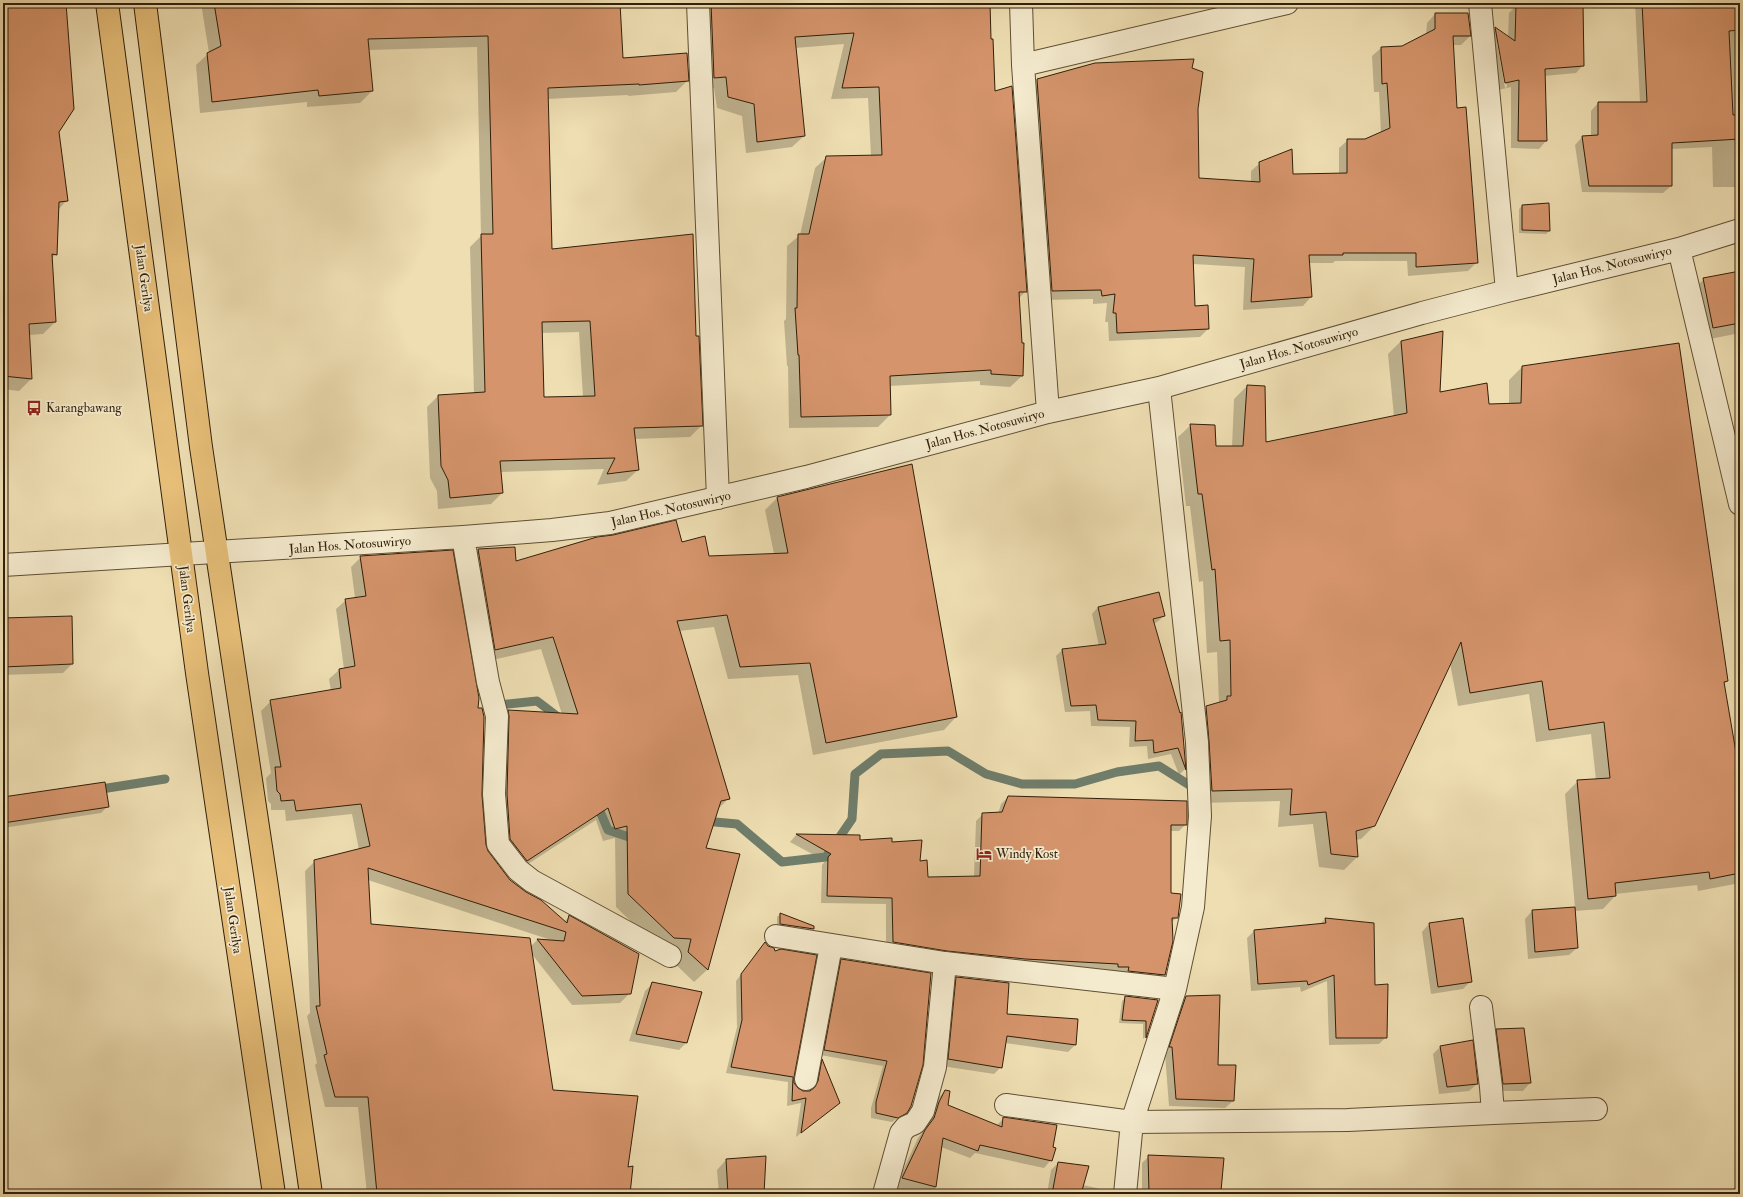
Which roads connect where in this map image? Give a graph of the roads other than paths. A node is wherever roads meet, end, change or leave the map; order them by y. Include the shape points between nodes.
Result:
1 (107, 3) edge
2 (144, 3) edge
3 (698, 3) edge
4 (1021, 3) edge
5 (1287, 3) edge
6 (1480, 3) edge
7 (1023, 65) junction
8 (1740, 230) edge
9 (1679, 249) junction
10 (1507, 291) junction
11 (1159, 388) junction
12 (1048, 412) junction
13 (718, 498) junction
14 (1740, 504) edge
15 (463, 537) junction
16 (218, 553) junction
17 (182, 555) junction
18 (3, 565) edge
19 (776, 936) dead end
20 (831, 946) junction
21 (670, 956) dead end
22 (945, 963) junction
23 (1175, 989) junction
24 (1481, 1007) dead end
25 (806, 1079) dead end
26 (1006, 1105) dead end
27 (1596, 1109) dead end
28 (1493, 1113) junction
29 (1132, 1122) junction
30 (274, 1194) edge
31 (311, 1194) edge
32 (884, 1194) edge
33 (1125, 1194) edge

1 - 17 highway, Jalan Gerilya
2 - 16 highway via 201,447
3 - 13 street
4 - 7 street
5 - 7 street
6 - 10 street
7 - 12 street
8 - 9 street, Jalan Hos. Notosuwiryo
9 - 10 street, Jalan Hos. Notosuwiryo
9 - 14 street
10 - 11 street, Jalan Hos. Notosuwiryo
11 - 12 street, Jalan Hos. Notosuwiryo
11 - 23 street via 1197,742 1200,816 1193,907
12 - 13 street, Jalan Hos. Notosuwiryo
13 - 15 street, Jalan Hos. Notosuwiryo via 610,523
15 - 16 street, Jalan Hos. Notosuwiryo
15 - 21 street via 488,682 497,716 494,794 498,844 518,870 532,881
16 - 17 street, Jalan Hos. Notosuwiryo
16 - 31 highway
17 - 18 street, Jalan Hos. Notosuwiryo
17 - 30 highway, Jalan Gerilya
19 - 20 street
20 - 22 street
20 - 25 street
22 - 23 street
22 - 32 street via 935,1067 923,1110 915,1123 901,1133
23 - 29 street
24 - 28 street
26 - 29 street
27 - 28 street
28 - 29 street via 1348,1120
29 - 33 street

